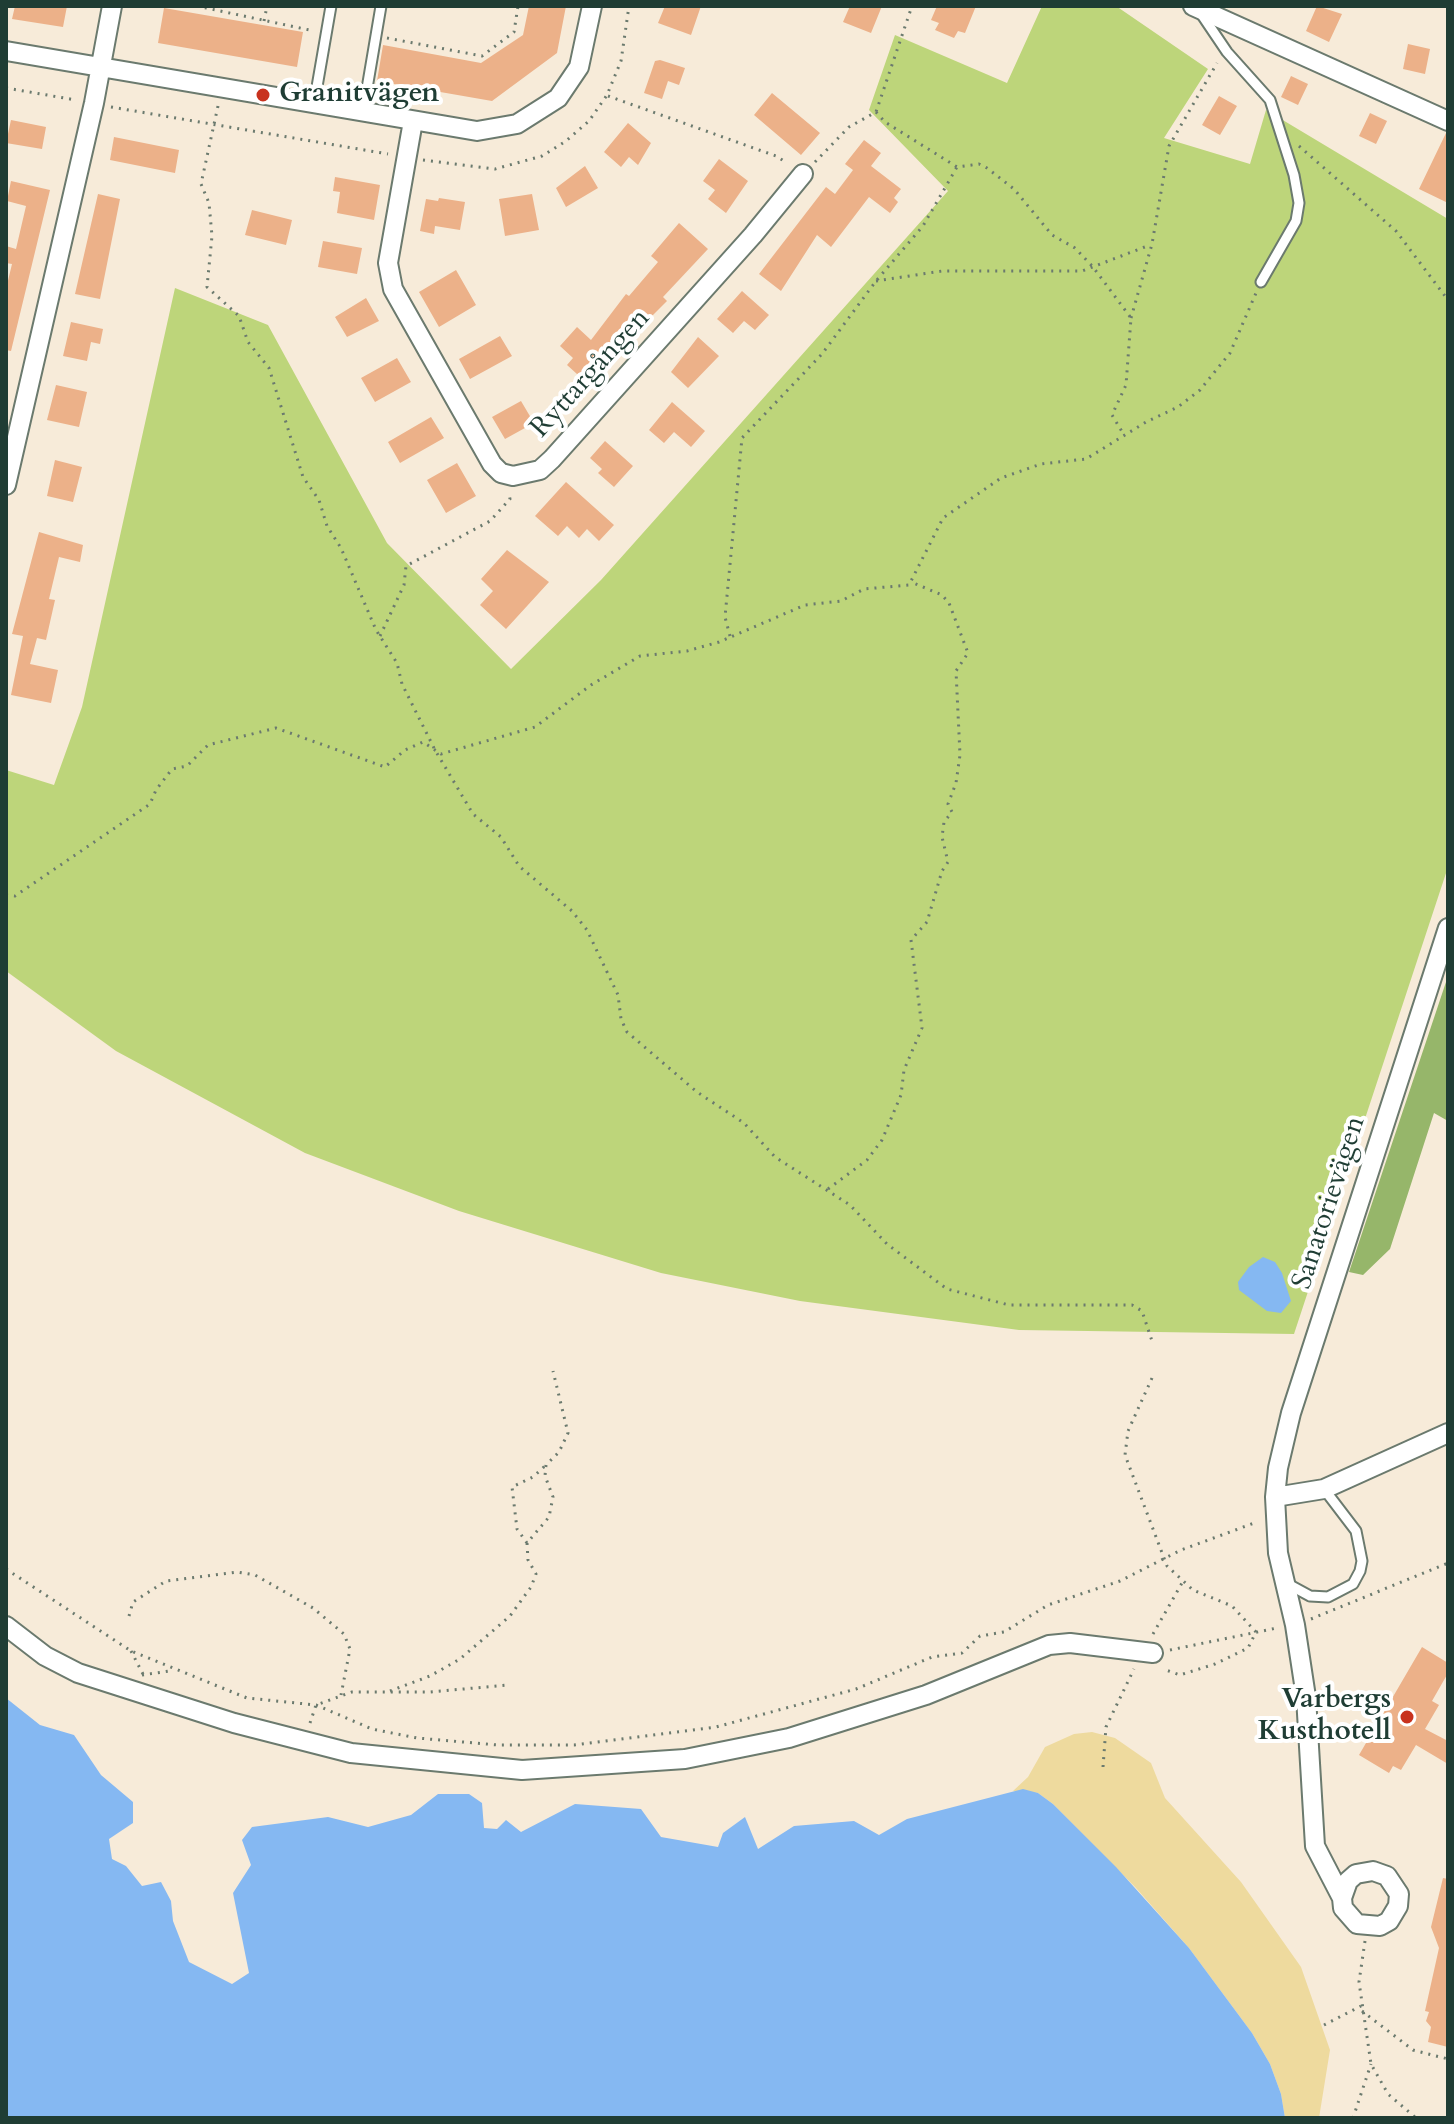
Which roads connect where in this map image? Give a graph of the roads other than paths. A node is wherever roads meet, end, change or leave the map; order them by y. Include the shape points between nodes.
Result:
1 (112, 6) edge
2 (331, 6) edge
3 (381, 6) edge
4 (592, 6) edge
5 (1196, 8) edge
6 (6, 51) edge
7 (100, 67) junction
8 (314, 104) junction
9 (363, 112) junction
10 (413, 121) junction
11 (1448, 121) edge
12 (803, 174) road end
13 (1261, 282) road end
14 (6, 485) edge
15 (1448, 928) edge
16 (1448, 1433) edge
17 (1324, 1489) junction
18 (1275, 1506) junction
19 (1286, 1583) junction
20 (6, 1626) edge
21 (1148, 1653) road end
22 (1342, 1898) junction

1 - 7 street
2 - 8 lane
3 - 9 lane
4 - 10 street via 579,67 558,98 531,118 477,131
5 - 11 street
5 - 13 lane via 1270,100 1283,133 1297,194 1296,221
6 - 7 street
7 - 8 street
7 - 14 street
8 - 9 street
9 - 10 street
10 - 12 street, Ryttargången via 388,263 393,289 492,464 506,474 526,475 552,459
15 - 18 street, Sanatorievägen via 1291,1413
16 - 17 street
17 - 18 street
17 - 19 lane via 1356,1531 1360,1571 1344,1591 1328,1597 1310,1596
18 - 19 street, Sanatorievägen
19 - 22 street, Sanatorievägen via 1306,1697 1315,1846
20 - 21 street via 78,1673 305,1742 351,1753 522,1770 632,1765 789,1738 926,1695 1049,1645
22 - 22 street via 1349,1918 1367,1927 1380,1926 1394,1915 1399,1894 1378,1872 1363,1871 1348,1881

